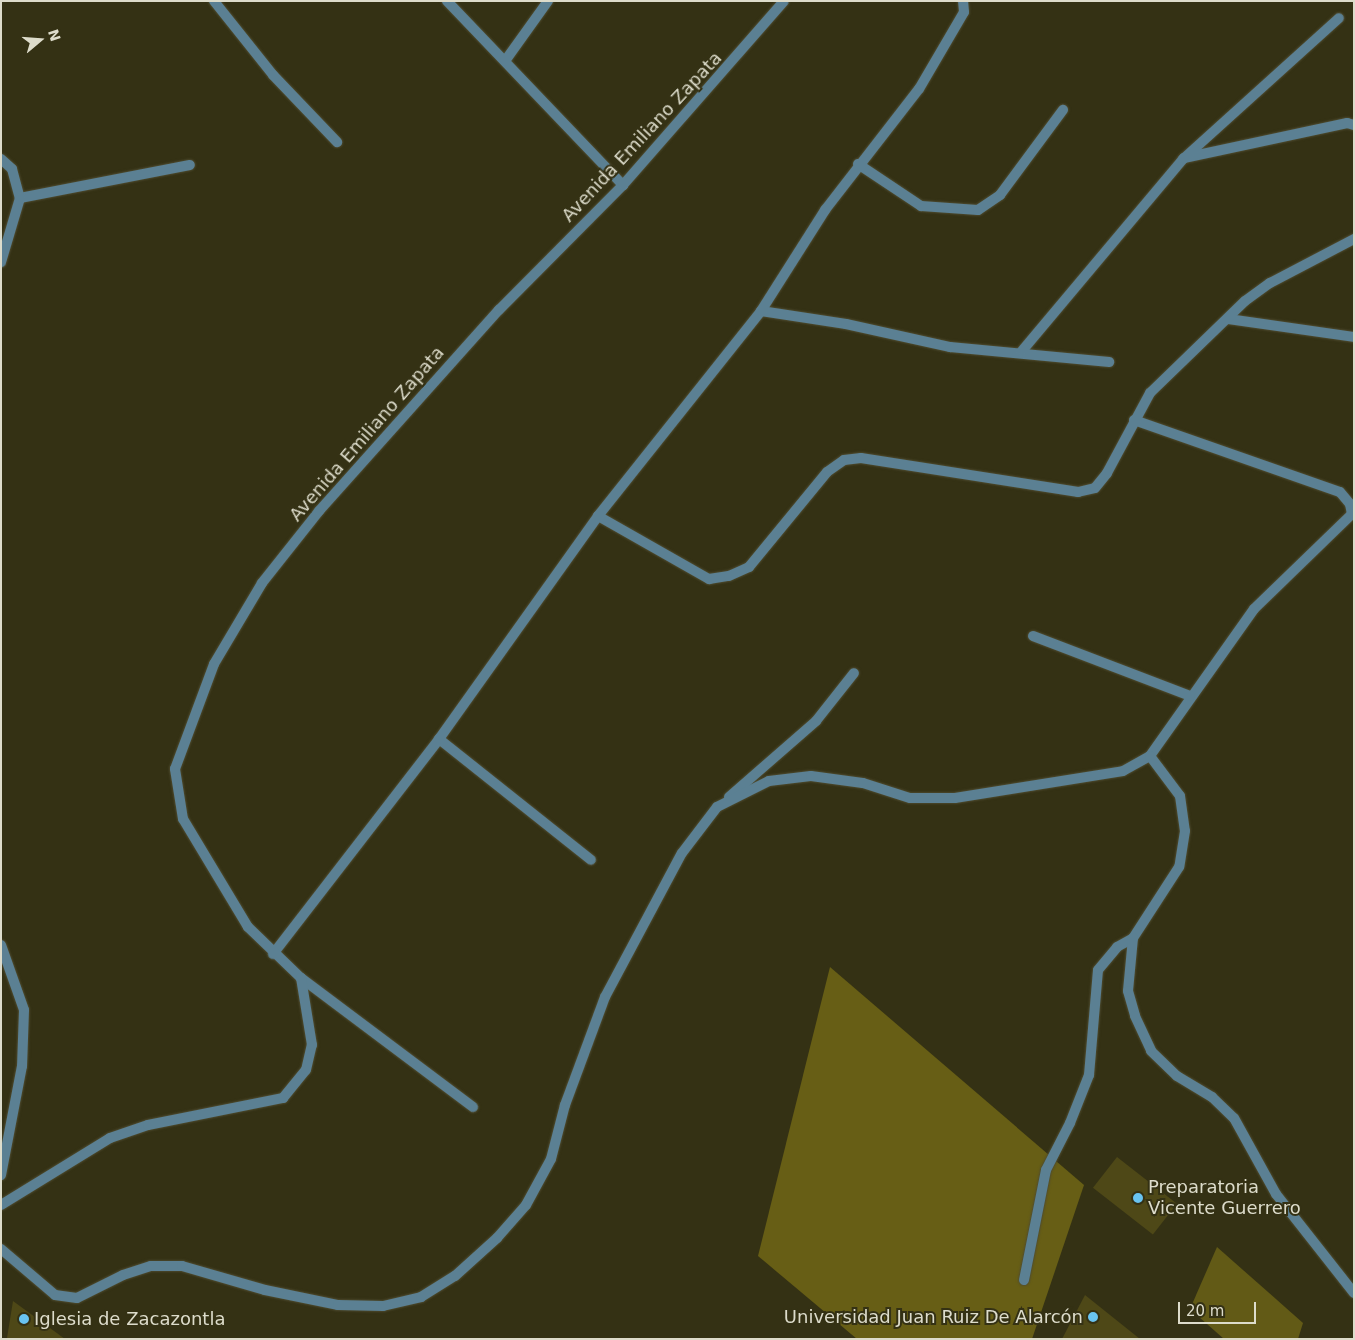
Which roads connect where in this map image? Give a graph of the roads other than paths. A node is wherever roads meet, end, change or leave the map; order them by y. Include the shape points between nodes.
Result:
1 (214, 1) edge
2 (447, 1) edge
3 (548, 1) edge
4 (784, 1) edge
5 (963, 1) edge
6 (1339, 18) dead end
7 (505, 61) junction
8 (1064, 110) dead end
9 (1354, 125) edge
10 (338, 142) dead end
11 (1, 158) edge
12 (1183, 158) junction
13 (858, 164) junction
14 (190, 165) dead end
15 (623, 185) junction
16 (20, 198) junction
17 (1354, 239) edge
18 (1, 262) edge
19 (761, 312) junction
20 (1228, 320) junction
21 (1354, 337) edge
22 (1022, 351) junction
23 (1109, 362) dead end
24 (1134, 420) junction
25 (598, 516) junction
26 (1033, 636) dead end
27 (854, 673) dead end
28 (1190, 696) junction
29 (439, 739) junction
30 (1150, 756) junction
31 (717, 807) junction
32 (591, 860) dead end
33 (1133, 938) junction
34 (1, 945) edge
35 (273, 954) junction
36 (301, 978) junction
37 (473, 1107) dead end
38 (1, 1175) edge
39 (1, 1205) edge
40 (1, 1249) edge
41 (1024, 1280) dead end
42 (1354, 1293) edge

1 - 10 street via 273,75
2 - 7 street
3 - 7 street
4 - 15 street, Avenida Emiliano Zapata
5 - 13 street via 964,12 920,89
6 - 12 street
7 - 15 street
8 - 13 street via 1000,195 978,210 921,206
9 - 12 street via 1347,123
11 - 16 street via 12,169
12 - 22 street
13 - 19 street
14 - 16 street
15 - 35 street, Avenida Emiliano Zapata via 499,310 319,511 262,584 214,664 175,769 183,819 248,927
16 - 18 street
17 - 20 street via 1270,283 1245,301
19 - 22 street via 846,324 950,347
19 - 25 street
20 - 21 street
20 - 24 street via 1150,393
22 - 23 street
24 - 25 street via 1107,473 1095,488 1078,492 861,458 844,460 827,472 749,567 729,576 709,579
24 - 28 street via 1340,492 1350,504 1352,514 1254,609
25 - 29 street
26 - 28 street
27 - 31 street via 816,721
28 - 30 street
29 - 32 street
29 - 35 street
30 - 31 street via 1123,771 955,798 910,798 863,783 811,776 777,780
30 - 33 street via 1180,796 1184,831 1179,867
31 - 40 street via 682,853 605,997 565,1105 551,1159 526,1205 497,1238 455,1276 421,1297 383,1306 338,1305 265,1290 182,1266 151,1266 77,1298 55,1295
33 - 41 street via 1117,947 1098,970 1089,1075 1046,1170
33 - 42 street via 1128,991 1134,1016 1151,1051 1177,1076 1212,1097 1234,1118 1276,1194
34 - 38 street via 24,1010 22,1066
35 - 36 street, Avenida Emiliano Zapata
36 - 37 street, Avenida Emiliano Zapata
36 - 39 street via 312,1045 306,1070 283,1098 148,1126 110,1138

